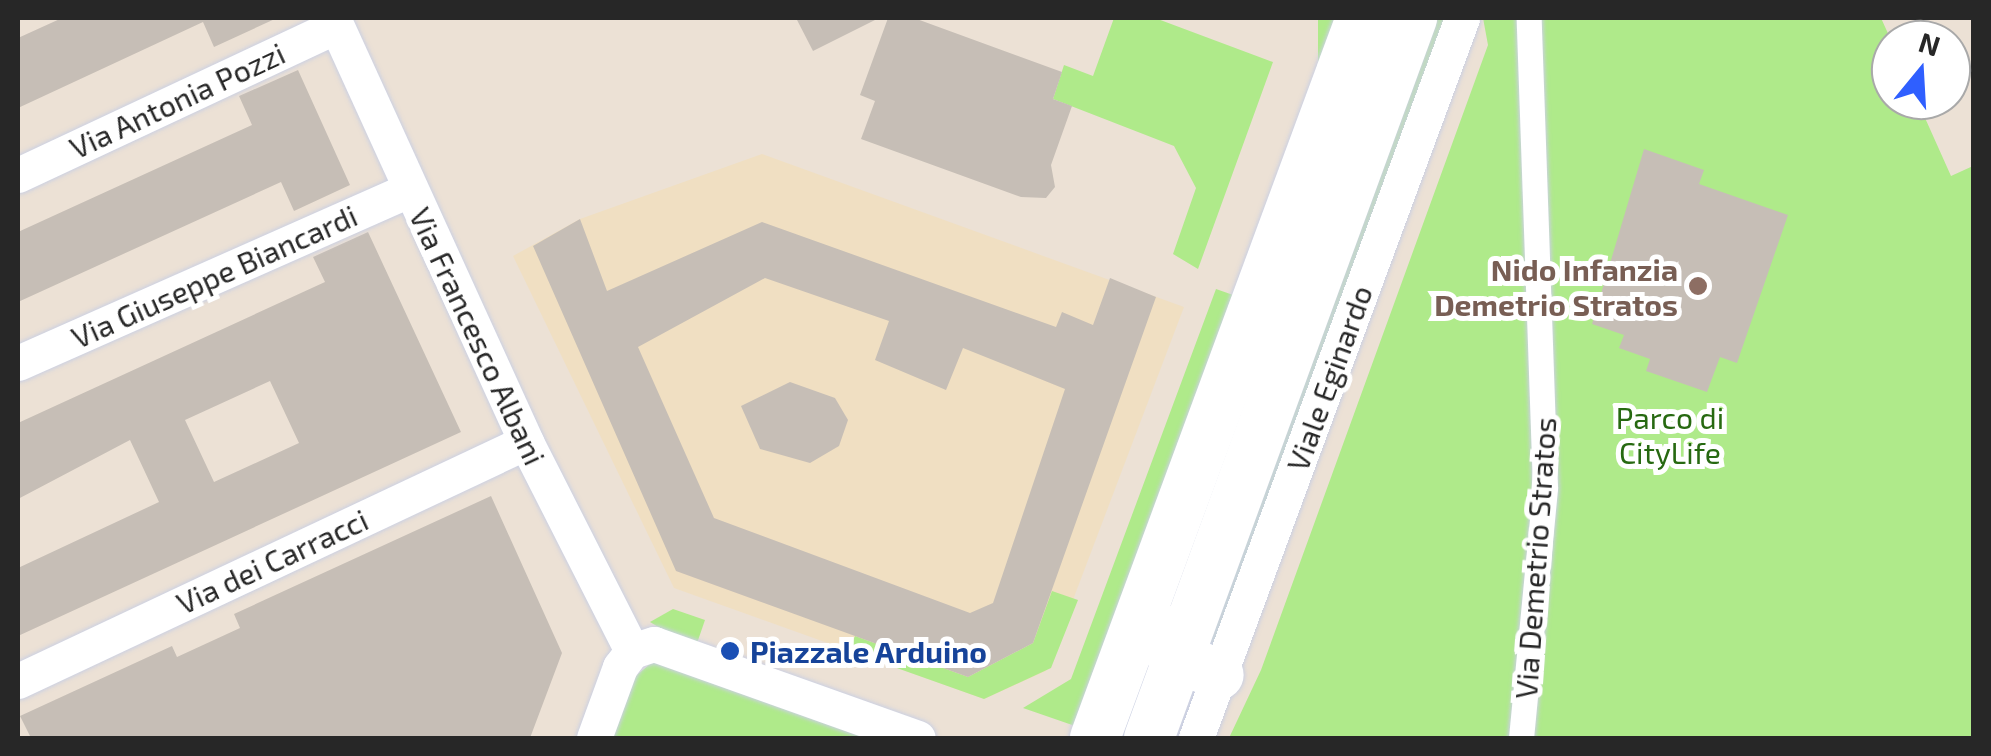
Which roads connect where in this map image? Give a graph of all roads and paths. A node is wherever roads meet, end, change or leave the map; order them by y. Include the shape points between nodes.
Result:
1 (1360, 18) edge
2 (1412, 18) edge
3 (1462, 18) edge
4 (1529, 18) edge
5 (335, 22) edge
6 (1326, 112) junction
7 (18, 175) edge
8 (410, 189) junction
9 (18, 363) edge
10 (526, 442) junction
11 (632, 652) junction
12 (1198, 667) junction
13 (18, 682) edge
14 (594, 738) edge
15 (918, 738) edge
16 (1095, 738) edge
17 (1148, 738) edge
18 (1196, 738) edge
19 (1521, 738) edge

1 - 6 main road
2 - 12 main road, Viale Eginardo
3 - 12 street, Viale Eginardo
4 - 19 street, Via Demetrio Stratos via 1546,487
5 - 7 street, Via Antonia Pozzi
5 - 8 street, Via Francesco Albani
6 - 12 main road via 1302,243 1164,621 1164,642
6 - 16 main road
8 - 9 street, Via Giuseppe Biancardi
8 - 10 street, Via Francesco Albani
10 - 11 street, Via Francesco Albani
10 - 13 street, Via dei Carracci
11 - 14 street
11 - 15 street via 654,644
12 - 17 main road, Viale Eginardo
12 - 18 street, Viale Eginardo

